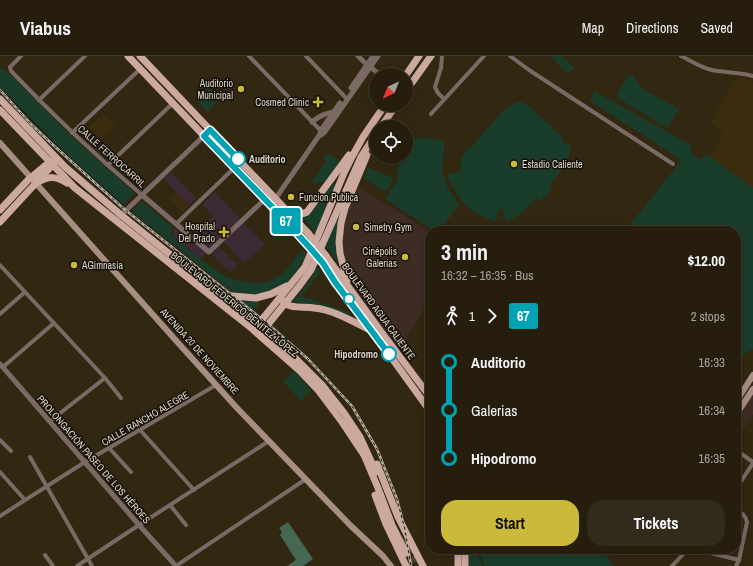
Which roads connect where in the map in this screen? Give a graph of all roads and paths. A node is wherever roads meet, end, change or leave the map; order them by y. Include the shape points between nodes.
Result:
1 (21, 56) edge
2 (85, 56) edge
3 (128, 56) edge
4 (249, 56) edge
5 (306, 56) edge
6 (358, 56) edge
7 (373, 56) edge
8 (378, 56) edge
9 (419, 56) edge
10 (431, 56) edge
11 (442, 56) edge
12 (484, 56) edge
13 (510, 56) edge
14 (681, 56) edge
15 (141, 57) edge
16 (368, 66) junction
17 (139, 67) junction
18 (371, 68) edge
19 (411, 68) edge
20 (753, 76) edge
21 (413, 81) edge
22 (346, 98) junction
23 (0, 99) edge
24 (444, 99) junction
25 (39, 100) junction
26 (173, 103) junction
27 (0, 110) edge
28 (334, 112) junction
29 (380, 112) edge
30 (431, 114) dead end
31 (312, 122) junction
32 (210, 130) junction
33 (322, 131) junction
34 (72, 133) junction
35 (204, 136) junction
36 (363, 137) junction
37 (0, 143) edge
38 (369, 145) edge
39 (53, 161) junction
40 (673, 164) dead end
41 (108, 165) junction
42 (234, 168) junction
43 (33, 180) junction
44 (331, 180) junction
45 (347, 187) junction
46 (75, 188) junction
47 (142, 194) junction
48 (275, 198) junction
49 (265, 199) junction
50 (0, 210) edge
51 (289, 212) junction
52 (118, 218) junction
53 (0, 222) edge
54 (176, 224) junction
55 (0, 264) edge
56 (292, 283) junction
57 (349, 288) junction
58 (25, 292) junction
59 (282, 295) junction
60 (221, 296) junction
61 (285, 304) junction
62 (0, 314) edge
63 (54, 323) junction
64 (256, 327) junction
65 (372, 331) junction
66 (262, 332) junction
67 (1, 366) edge
68 (753, 375) edge
69 (105, 378) junction
70 (216, 385) junction
71 (753, 389) edge
72 (425, 390) edge
73 (741, 394) edge
74 (121, 398) dead end
75 (425, 404) edge
76 (741, 407) edge
77 (50, 422) junction
78 (140, 430) junction
79 (352, 437) junction
80 (360, 437) junction
81 (0, 440) edge
82 (269, 441) junction
83 (109, 448) junction
84 (11, 451) dead end
85 (741, 454) edge
86 (30, 457) dead end
87 (85, 462) junction
88 (753, 463) edge
89 (0, 472) edge
90 (131, 472) dead end
91 (306, 479) junction
92 (741, 481) edge
93 (47, 486) junction
94 (194, 490) junction
95 (25, 500) junction
96 (170, 505) junction
97 (741, 513) edge
98 (0, 516) edge
99 (139, 525) junction
100 (186, 525) dead end
101 (403, 538) tunnel mouth
102 (406, 553) dead end
103 (458, 554) edge
104 (465, 554) edge
105 (683, 554) edge
106 (715, 554) edge
107 (45, 555) dead end
108 (88, 559) junction
109 (740, 560) junction
110 (391, 565) edge
111 (53, 566) edge
112 (78, 566) edge
113 (92, 566) edge
114 (176, 566) edge
115 (406, 566) edge
116 (423, 566) edge
117 (458, 566) edge
118 (465, 566) edge
119 (672, 566) edge
120 (736, 566) edge

1 - 25 street, CALLE FERROCARRIL via 10,67 11,70
2 - 25 street
3 - 17 main road, BOULEVARD AGUA CALIENTE
4 - 31 street
5 - 22 street
6 - 16 street
7 - 16 street
8 - 16 street
9 - 19 main road
10 - 21 main road
11 - 24 street via 435,87
12 - 24 street
13 - 40 street
14 - 20 street via 712,70
15 - 17 street
15 - 32 main road, BOULEVARD AGUA CALIENTE
16 - 18 street
16 - 22 street
17 - 26 main road, BOULEVARD AGUA CALIENTE
17 - 34 street via 138,71
22 - 28 street
22 - 33 street
23 - 39 main road, BOULEVARD FEDERICO BENÍTEZ LÓPEZ
24 - 30 street
25 - 34 street, CALLE FERROCARRIL
26 - 35 main road, BOULEVARD AGUA CALIENTE
26 - 41 street
27 - 39 main road, BOULEVARD FEDERICO BENÍTEZ LÓPEZ
28 - 31 street via 319,116
28 - 33 street
29 - 36 main road
31 - 33 street
32 - 35 street
32 - 48 main road, BOULEVARD AGUA CALIENTE
33 - 48 street
34 - 41 street, CALLE FERROCARRIL
35 - 42 main road, BOULEVARD AGUA CALIENTE
35 - 47 street
36 - 44 main road
36 - 45 main road via 353,155
37 - 43 main road, AVENIDA 20 DE NOVIEMBRE
38 - 45 main road
39 - 43 main road
39 - 46 main road, BOULEVARD FEDERICO BENÍTEZ LÓPEZ
39 - 52 main road, BOULEVARD FEDERICO BENÍTEZ LÓPEZ via 65,167
41 - 47 street, CALLE FERROCARRIL
42 - 49 main road, BOULEVARD AGUA CALIENTE
42 - 54 street
43 - 46 main road via 51,177 61,179
43 - 50 main road
43 - 53 main road
43 - 70 main road, AVENIDA 20 DE NOVIEMBRE via 153,311
44 - 45 main road
44 - 51 main road via 307,212
45 - 56 main road via 306,265
45 - 57 main road via 339,242
45 - 61 main road via 311,270
46 - 52 main road, BOULEVARD FEDERICO BENÍTEZ LÓPEZ
47 - 52 street
47 - 54 street, CALLE FERROCARRIL
48 - 49 street
48 - 51 main road, BOULEVARD AGUA CALIENTE
49 - 54 street, CALLE FERROCARRIL via 209,252
49 - 65 main road, BOULEVARD AGUA CALIENTE, bridge via 323,263
51 - 57 main road, BOULEVARD AGUA CALIENTE, bridge
52 - 60 main road, BOULEVARD FEDERICO BENÍTEZ LÓPEZ
52 - 64 main road, BOULEVARD FEDERICO BENÍTEZ LÓPEZ
55 - 58 street
56 - 59 main road
56 - 60 main road via 265,297
57 - 72 main road, BOULEVARD AGUA CALIENTE
58 - 62 street
58 - 63 street
59 - 61 main road
59 - 64 main road
60 - 64 main road, BOULEVARD FEDERICO BENÍTEZ LÓPEZ
61 - 65 main road via 329,311
61 - 66 main road
63 - 67 street
63 - 69 street
64 - 66 main road, BOULEVARD FEDERICO BENÍTEZ LÓPEZ
65 - 75 main road, BOULEVARD AGUA CALIENTE
66 - 79 main road, BOULEVARD FEDERICO BENÍTEZ LÓPEZ via 318,390
66 - 80 main road, BOULEVARD FEDERICO BENÍTEZ LÓPEZ via 293,356 322,385
67 - 77 street, PROLONGACIÓN PASEO DE LOS HÉROES
68 - 73 main road
69 - 74 street
69 - 77 street
70 - 78 street, CALLE RANCHO ALEGRE
70 - 82 main road, AVENIDA 20 DE NOVIEMBRE
71 - 76 main road
77 - 87 street, PROLONGACIÓN PASEO DE LOS HÉROES
78 - 83 street, CALLE RANCHO ALEGRE
78 - 94 street
79 - 102 main road, BOULEVARD FEDERICO BENÍTEZ LÓPEZ via 364,456
79 - 115 main road via 386,524
80 - 101 main road, BOULEVARD FEDERICO BENÍTEZ LÓPEZ
80 - 116 main road via 370,448 398,517
81 - 84 street
82 - 91 main road, AVENIDA 20 DE NOVIEMBRE
82 - 94 street
83 - 87 street, CALLE RANCHO ALEGRE
83 - 90 street
85 - 88 street
86 - 93 street
87 - 93 street, CALLE RANCHO ALEGRE
87 - 99 street, PROLONGACIÓN PASEO DE LOS HÉROES
88 - 92 street
89 - 95 street
91 - 110 main road, AVENIDA 20 DE NOVIEMBRE
91 - 114 street
93 - 95 street, CALLE RANCHO ALEGRE
93 - 108 street
94 - 96 street
95 - 98 street, CALLE RANCHO ALEGRE
96 - 99 street
96 - 100 street
97 - 109 street via 747,522
99 - 108 street
99 - 114 street, PROLONGACIÓN PASEO DE LOS HÉROES
103 - 117 main road
104 - 118 main road
105 - 119 street
106 - 109 street
107 - 111 street
108 - 112 street
108 - 113 street
109 - 120 street

